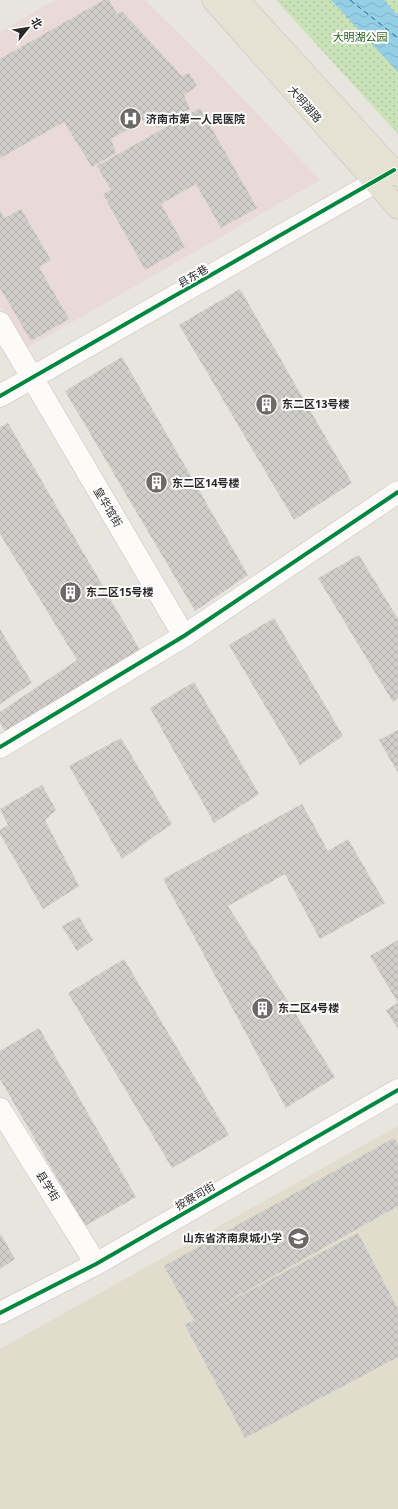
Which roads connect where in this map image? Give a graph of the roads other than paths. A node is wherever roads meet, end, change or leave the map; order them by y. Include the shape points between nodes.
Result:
1 (213, 0) edge
2 (238, 0) edge
3 (396, 173) edge
4 (375, 183) junction
5 (398, 208) edge
6 (0, 323) edge
7 (32, 379) junction
8 (0, 396) edge
9 (398, 492) edge
10 (184, 636) junction
11 (0, 747) edge
12 (398, 1090) edge
13 (0, 1109) edge
14 (96, 1264) junction
15 (0, 1313) edge

1 - 4 main road, 大明湖路
2 - 3 main road, 大明湖路
3 - 4 street, 县东巷
4 - 5 main road, 大明湖路
4 - 7 street, 县东巷
6 - 7 street, 皇华馆街
7 - 8 street, 县东巷
7 - 10 street, 皇华馆街
9 - 10 street
10 - 11 street
12 - 14 street, 按察司街
13 - 14 street, 县学街
14 - 15 street, 按察司街

